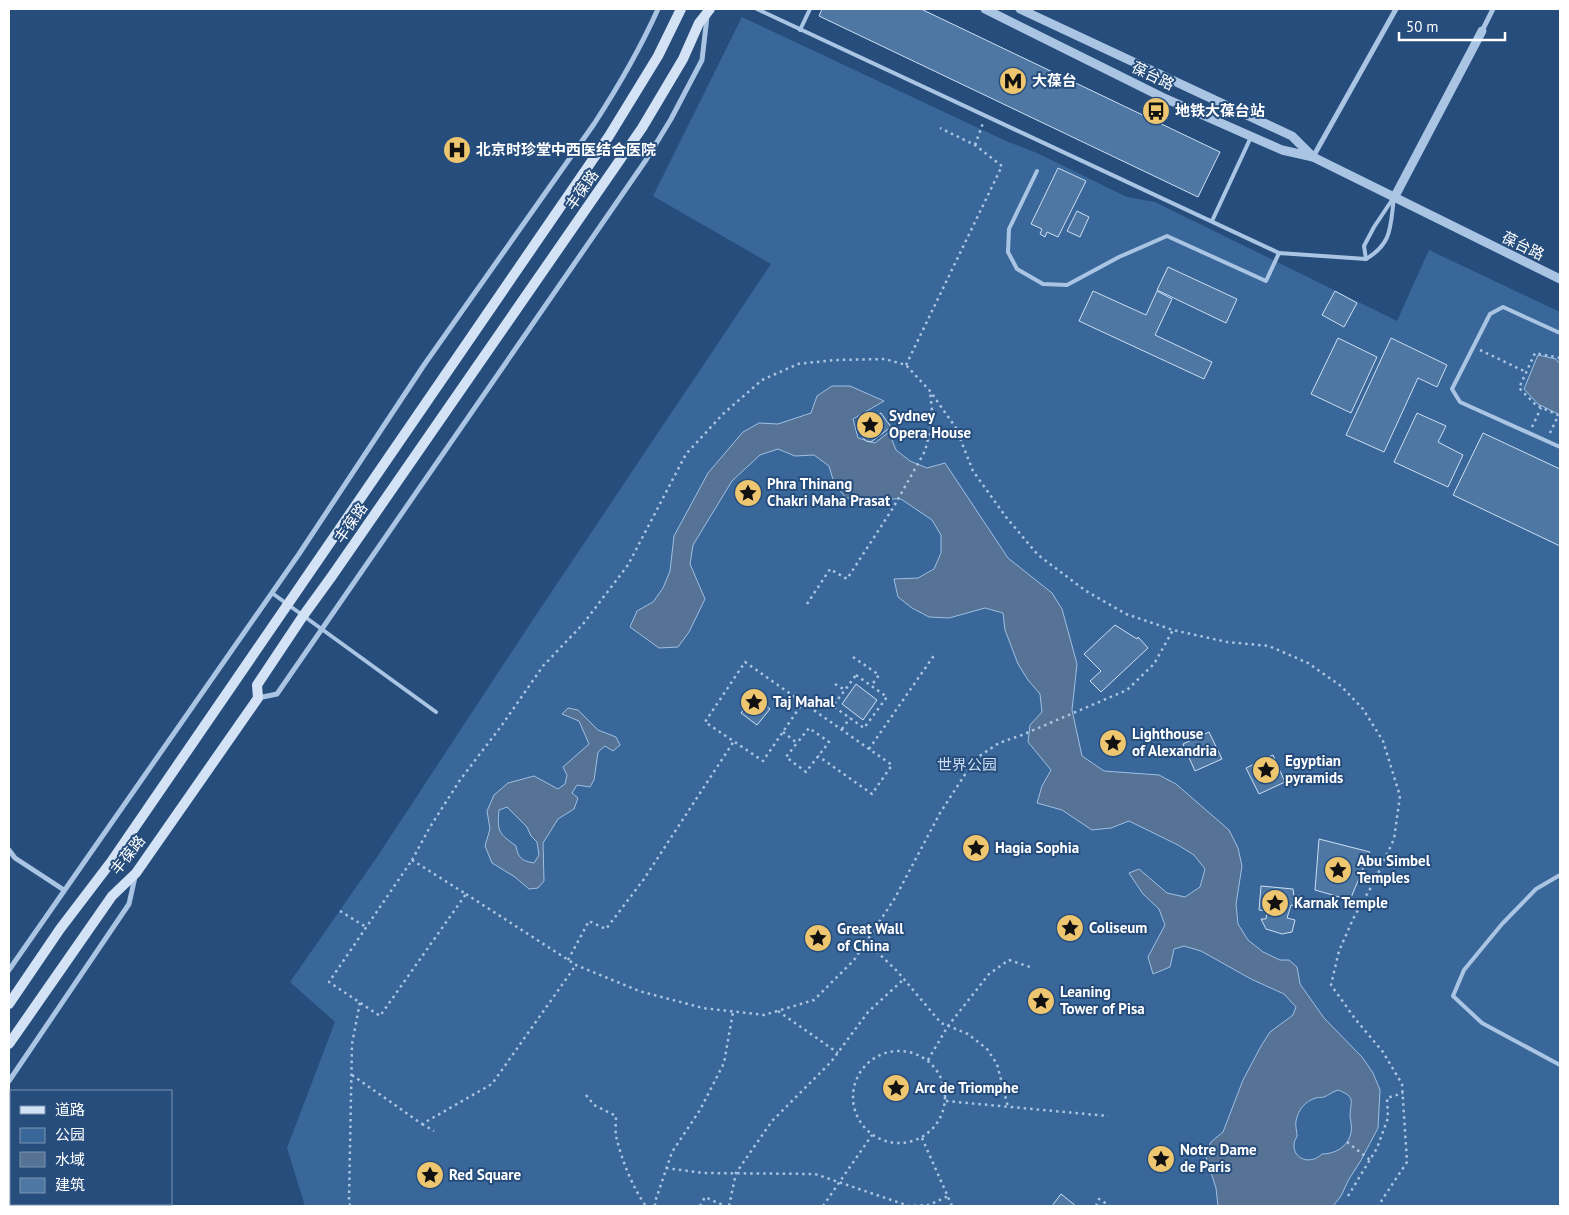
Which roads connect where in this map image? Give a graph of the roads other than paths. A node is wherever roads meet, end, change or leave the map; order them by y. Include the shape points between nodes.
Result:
1 (658, 9) edge
2 (681, 9) edge
3 (757, 9) edge
4 (810, 9) edge
5 (985, 9) edge
6 (1020, 9) edge
7 (1396, 9) edge
8 (1493, 9) edge
9 (709, 11) edge
10 (800, 30) junction
11 (1482, 31) joint
12 (1252, 136) junction
13 (1313, 157) junction
14 (1037, 171) dead end
15 (1394, 198) junction
16 (1212, 221) junction
17 (1279, 253) junction
18 (1366, 259) junction
19 (1560, 279) edge
20 (1560, 333) edge
21 (1560, 447) edge
22 (272, 593) junction
23 (288, 605) junction
24 (303, 616) junction
25 (322, 630) junction
26 (258, 698) junction
27 (436, 712) dead end
28 (9, 850) edge
29 (136, 873) junction
30 (1560, 875) edge
31 (64, 890) junction
32 (9, 970) edge
33 (9, 1004) edge
34 (9, 1044) edge
35 (1560, 1064) edge
36 (9, 1081) edge

1 - 22 street via 594,124 424,365
2 - 23 main road, 丰葆路 via 658,56 610,136
3 - 10 lane
4 - 10 lane
5 - 12 street, 葆台路 via 1162,97
6 - 13 street, 葆台路 via 1292,136
7 - 13 street
8 - 11 street
9 - 24 main road, 丰葆路 via 699,23 678,67 615,170
9 - 25 street via 702,60 646,160
10 - 16 lane
11 - 15 street
12 - 13 street, 葆台路 via 1282,150
12 - 16 lane
13 - 15 street, 葆台路
14 - 17 lane via 1009,229 1008,252 1018,268 1043,284 1067,285 1167,236 1266,281
15 - 18 lane via 1364,246
15 - 18 lane via 1389,235 1378,252
15 - 19 street, 葆台路
16 - 17 lane
17 - 18 lane
20 - 21 lane via 1503,307 1490,314 1452,389 1460,402
22 - 23 lane
22 - 31 street
23 - 24 lane
23 - 33 main road, 丰葆路
24 - 25 lane
24 - 26 main road, 丰葆路 via 256,685
25 - 26 street via 277,694
25 - 27 lane
26 - 29 main road, 丰葆路
28 - 31 street via 15,858
29 - 34 main road, 丰葆路 via 112,896
29 - 36 street via 129,904
30 - 35 lane via 1536,889 1502,924 1464,970 1453,996 1482,1023
31 - 32 street

